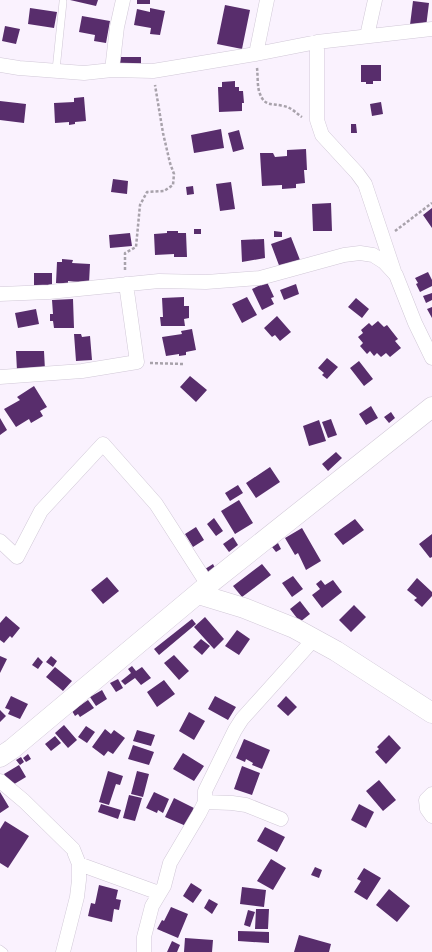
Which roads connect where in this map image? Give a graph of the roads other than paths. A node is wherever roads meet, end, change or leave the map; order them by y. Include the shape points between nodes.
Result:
1 (122, 0) edge
2 (267, 0) edge
3 (375, 0) edge
4 (63, 2) dead end
5 (432, 29) edge
6 (367, 36) junction
7 (317, 42) junction
8 (256, 54) junction
9 (0, 65) edge
10 (56, 70) junction
11 (112, 70) junction
12 (396, 275) junction
13 (126, 284) junction
14 (0, 294) edge
15 (432, 358) edge
16 (0, 377) edge
17 (432, 407) edge
18 (0, 542) edge
19 (203, 589) junction
20 (314, 639) junction
21 (432, 713) edge
22 (0, 757) edge
23 (0, 781) edge
24 (432, 794) edge
25 (204, 802) junction
26 (432, 816) edge
27 (281, 819) dead end
28 (79, 864) junction
29 (159, 893) junction
30 (0, 949) edge
31 (4, 952) edge
32 (63, 952) edge
33 (144, 952) edge

1 - 11 street
2 - 8 street
3 - 6 street
4 - 10 lane
5 - 6 street
6 - 7 street
7 - 8 street
7 - 12 street via 317,120 322,135 365,184
8 - 11 street via 153,71
9 - 10 street
10 - 11 street via 84,73
12 - 13 street via 373,255 360,253 260,278
12 - 15 street
13 - 14 street
13 - 16 street via 137,362 82,371
17 - 19 street
18 - 19 street via 17,557 41,511 103,444 156,504
19 - 20 street
19 - 22 street
20 - 21 street
20 - 25 street via 235,730 204,792
23 - 28 street via 24,800 73,848
24 - 26 street via 426,800
25 - 27 street via 246,805
25 - 29 street via 193,826 170,863 166,880
28 - 29 street
28 - 32 street via 77,897
29 - 33 street via 147,924
30 - 31 lane

